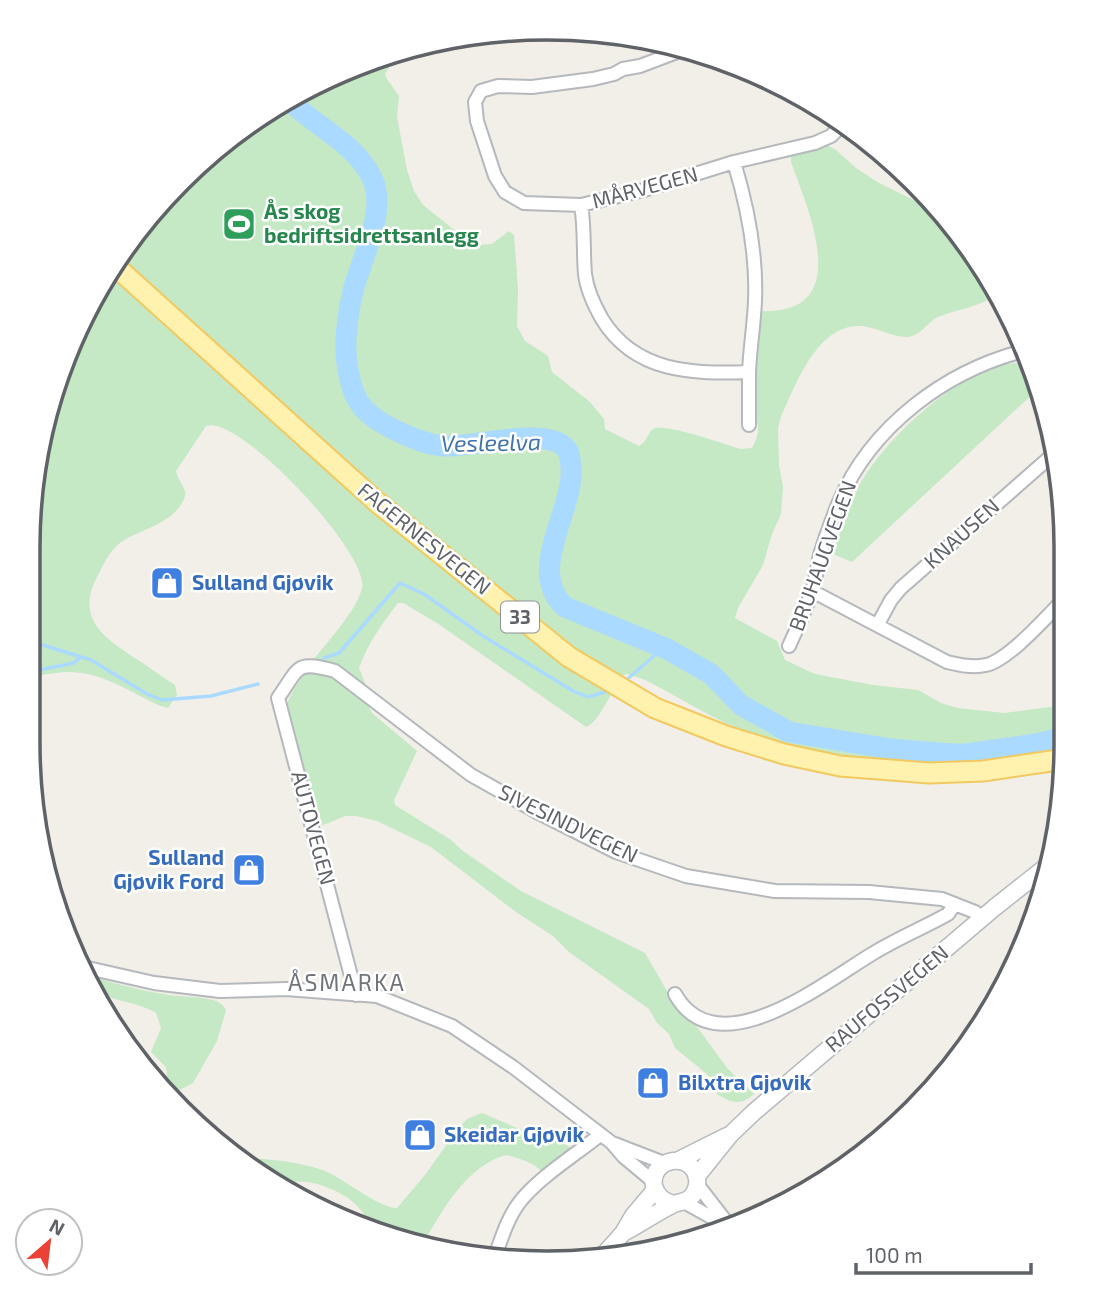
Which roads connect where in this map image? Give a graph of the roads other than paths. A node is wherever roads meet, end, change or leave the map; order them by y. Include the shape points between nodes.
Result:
1 (668, 55) edge
2 (836, 131) edge
3 (734, 162) junction
4 (581, 205) junction
5 (122, 272) edge
6 (1015, 353) edge
7 (749, 372) junction
8 (749, 425) dead end
9 (1046, 460) edge
10 (812, 591) junction
11 (1054, 609) edge
12 (878, 624) junction
13 (789, 646) dead end
14 (299, 668) joint
15 (1053, 761) edge
16 (1036, 875) edge
17 (955, 904) junction
18 (983, 918) junction
19 (94, 969) edge
20 (675, 994) dead end
21 (356, 995) junction
22 (600, 1135) junction
23 (730, 1135) junction
24 (611, 1143) junction
25 (672, 1162) junction
26 (697, 1180) junction
27 (654, 1186) junction
28 (678, 1203) junction
29 (724, 1219) edge
30 (716, 1221) edge
31 (623, 1233) junction
32 (611, 1246) edge
33 (498, 1248) edge

1 - 4 street, MÅRVEGEN via 593,79 481,90 475,102 477,121 505,192 524,203
2 - 3 street, MÅRVEGEN via 815,144
3 - 4 street, MÅRVEGEN
3 - 7 street via 748,207 754,257
4 - 7 street via 585,275 592,301 620,341 657,365 688,372
5 - 15 main road, FAGERNESVEGEN / 33 via 378,503 569,657 655,708 726,736 840,766 929,773
6 - 10 street, BRUHAUGVEGEN via 956,376 889,428 856,468 839,503
7 - 8 street
9 - 12 street, KNAUSEN via 901,589
10 - 12 street
10 - 13 street, BRUHAUGVEGEN
11 - 12 street via 988,665 968,667 947,662
14 - 17 street, SIVESINDVEGEN via 309,664 335,671 471,775 616,852 686,876 775,891 869,892
14 - 21 street, AUTOVEGEN via 278,698
16 - 18 main road, RAUFOSSVEGEN
17 - 18 street, SIVESINDVEGEN
17 - 20 street via 948,914 870,955 816,992 742,1023 701,1018 686,1010
18 - 23 main road, RAUFOSSVEGEN
19 - 21 street via 220,991 286,989
21 - 22 street via 377,996 452,1026
22 - 24 street
22 - 33 street via 519,1203
23 - 25 main road, RAUFOSSVEGEN
23 - 26 main road, RAUFOSSVEGEN
24 - 25 street
24 - 27 street
25 - 26 main road via 690,1165
25 - 27 main road, RAUFOSSVEGEN via 656,1171
26 - 28 main road, RAUFOSSVEGEN via 693,1195
26 - 29 street
27 - 28 main road via 663,1199
27 - 31 main road, RAUFOSSVEGEN
28 - 30 street
28 - 31 main road, RAUFOSSVEGEN
31 - 32 main road, RAUFOSSVEGEN

